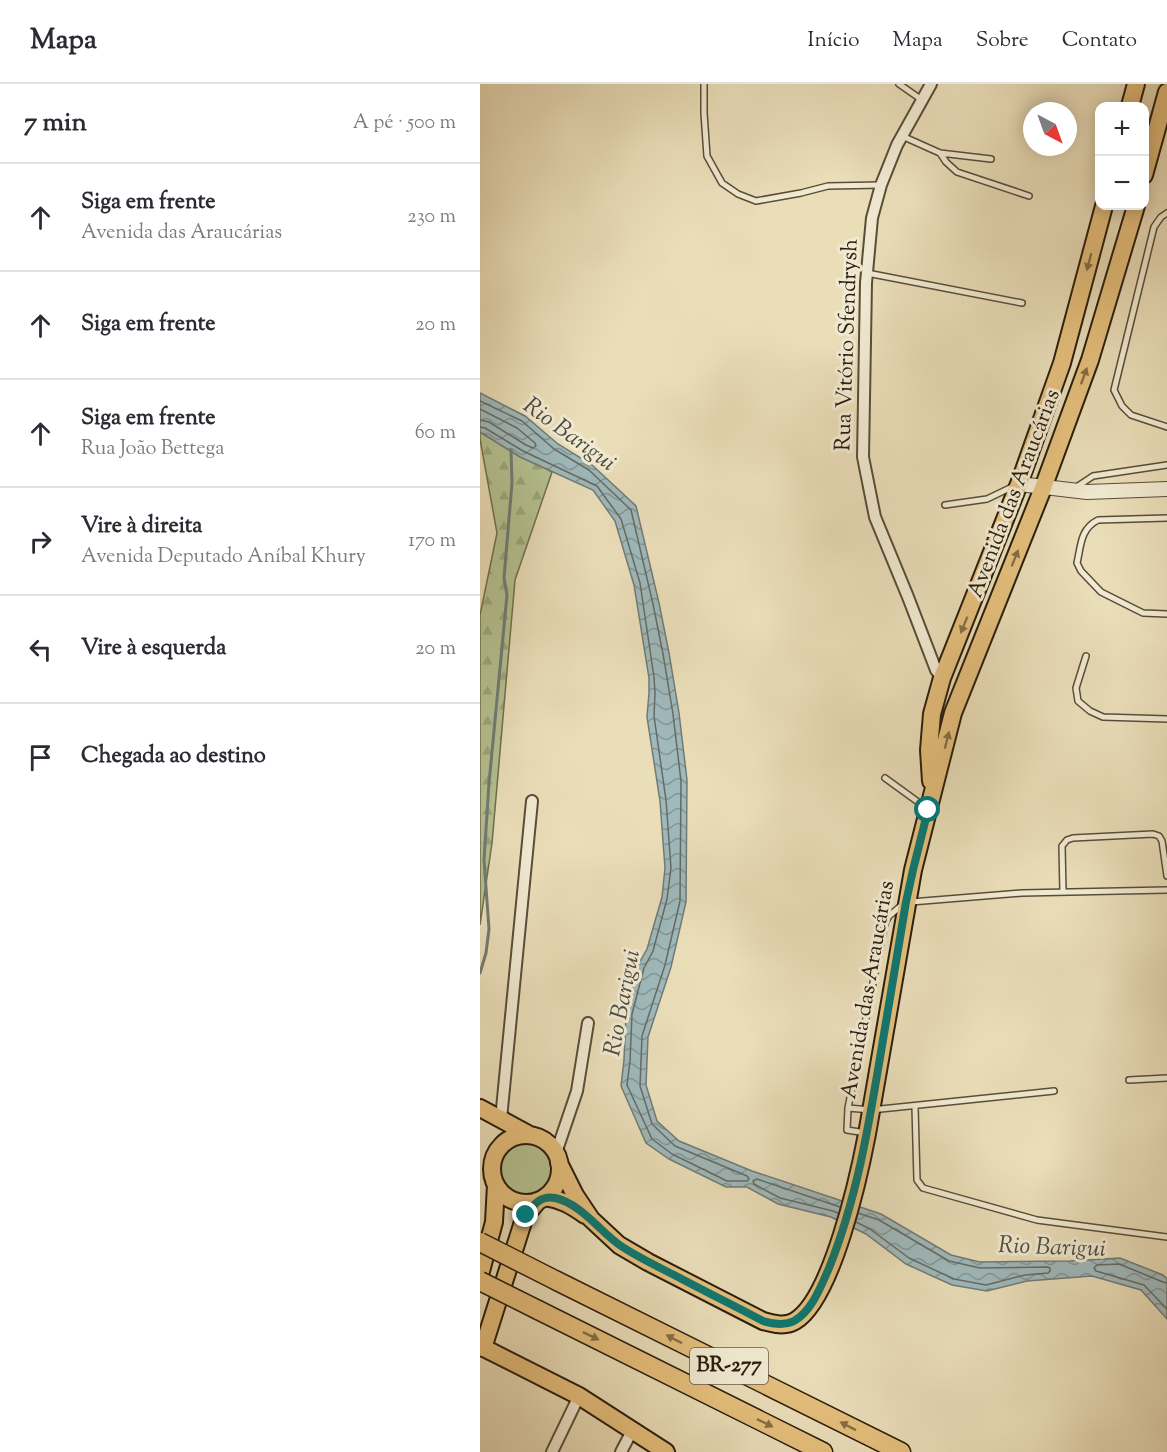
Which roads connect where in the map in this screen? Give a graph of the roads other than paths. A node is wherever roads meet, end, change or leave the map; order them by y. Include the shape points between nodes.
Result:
1 (704, 84) edge
2 (899, 84) edge
3 (931, 84) edge
4 (1136, 84) edge
5 (1167, 92) edge
6 (922, 100) junction
7 (1131, 102) edge
8 (1162, 131) edge
9 (903, 136) junction
10 (940, 153) junction
11 (991, 159) dead end
12 (1149, 163) edge
13 (881, 185) junction
14 (1029, 196) dead end
15 (1103, 210) edge
16 (1135, 210) edge
17 (1167, 213) edge
18 (867, 273) junction
19 (1022, 303) dead end
20 (1167, 427) edge
21 (1167, 465) edge
22 (1019, 484) junction
23 (1043, 488) junction
24 (1167, 489) edge
25 (1071, 491) junction
26 (945, 505) dead end
27 (1167, 519) edge
28 (1167, 614) edge
29 (1086, 656) dead end
30 (942, 678) junction
31 (953, 713) junction
32 (1167, 719) edge
33 (885, 778) dead end
34 (532, 801) dead end
35 (930, 803) junction
36 (1167, 876) edge
37 (1167, 890) edge
38 (1063, 892) junction
39 (906, 902) junction
40 (588, 1023) dead end
41 (1167, 1078) edge
42 (1129, 1080) dead end
43 (1054, 1091) dead end
44 (915, 1107) junction
45 (480, 1108) edge
46 (848, 1108) junction
47 (871, 1110) junction
48 (501, 1119) junction
49 (867, 1134) junction
50 (530, 1135) junction
51 (480, 1155) edge
52 (558, 1158) junction
53 (494, 1180) junction
54 (541, 1199) junction
55 (591, 1219) junction
56 (1167, 1237) edge
57 (480, 1242) edge
58 (480, 1275) edge
59 (480, 1281) edge
60 (481, 1351) edge
61 (579, 1396) junction
62 (633, 1430) junction
63 (552, 1452) edge
64 (621, 1452) edge
65 (666, 1452) edge
66 (823, 1452) edge
67 (901, 1452) edge

1 - 13 lane via 706,156 722,183 738,194 756,201 828,186
2 - 6 lane
3 - 6 street, Rua Vitório Sfendrysh
4 - 7 main road
5 - 8 main road
6 - 9 street, Rua Vitório Sfendrysh
8 - 12 main road
9 - 10 lane
9 - 13 street, Rua Vitório Sfendrysh
10 - 11 lane
10 - 14 lane via 957,172
13 - 18 street, Rua Vitório Sfendrysh
15 -> 22 main road, Avenida das Araucárias via 1062,363
23 -> 16 main road, Avenida das Araucárias via 1090,360
17 - 20 lane via 1154,227 1114,390 1131,416
18 - 19 lane
18 - 30 street, Rua Vitório Sfendrysh via 863,456 875,517
21 - 25 lane via 1093,476
22 - 23 street
22 - 26 lane via 987,499
22 -> 30 main road, Avenida das Araucárias
23 - 25 street
31 -> 23 main road, Avenida das Araucárias
24 - 25 street
27 - 28 lane via 1091,523 1084,531 1077,563 1101,592 1143,614
29 - 32 lane via 1076,688 1078,701 1090,711 1103,717
30 - 31 main road
30 - 35 main road, Avenida das Araucárias via 932,714
35 -> 31 main road, Avenida das Araucárias
33 - 35 lane
34 - 48 street
35 - 39 main road, Avenida das Araucárias
36 - 38 lane via 1159,836 1073,838 1062,846
37 - 38 lane
38 - 39 lane
39 - 46 lane via 885,923
39 - 47 main road, Avenida das Araucárias
40 - 52 street via 577,1091
41 - 42 lane
43 - 44 lane
44 - 47 lane
44 - 56 lane via 917,1180 923,1188 1037,1220
45 - 48 main road
46 - 47 lane
46 - 49 lane via 847,1130
47 - 49 main road, Avenida das Araucárias
48 - 50 main road
49 - 55 main road, Avenida das Araucárias via 855,1191 824,1280 802,1314 785,1324 763,1321 631,1252
50 - 52 main road via 549,1144
50 - 53 main road via 519,1135 501,1146 492,1165
51 - 53 main road
52 - 54 main road via 557,1182
52 - 55 main road via 575,1196
53 - 54 main road via 509,1199 528,1203
53 - 58 main road via 496,1210
54 - 55 main road via 555,1198
54 - 60 main road via 523,1222
67 -> 57 highway, BR-277, bridge
59 -> 66 highway, BR-277, bridge
60 - 61 main road
61 - 62 main road
61 - 63 street
62 - 64 street
62 - 65 main road

